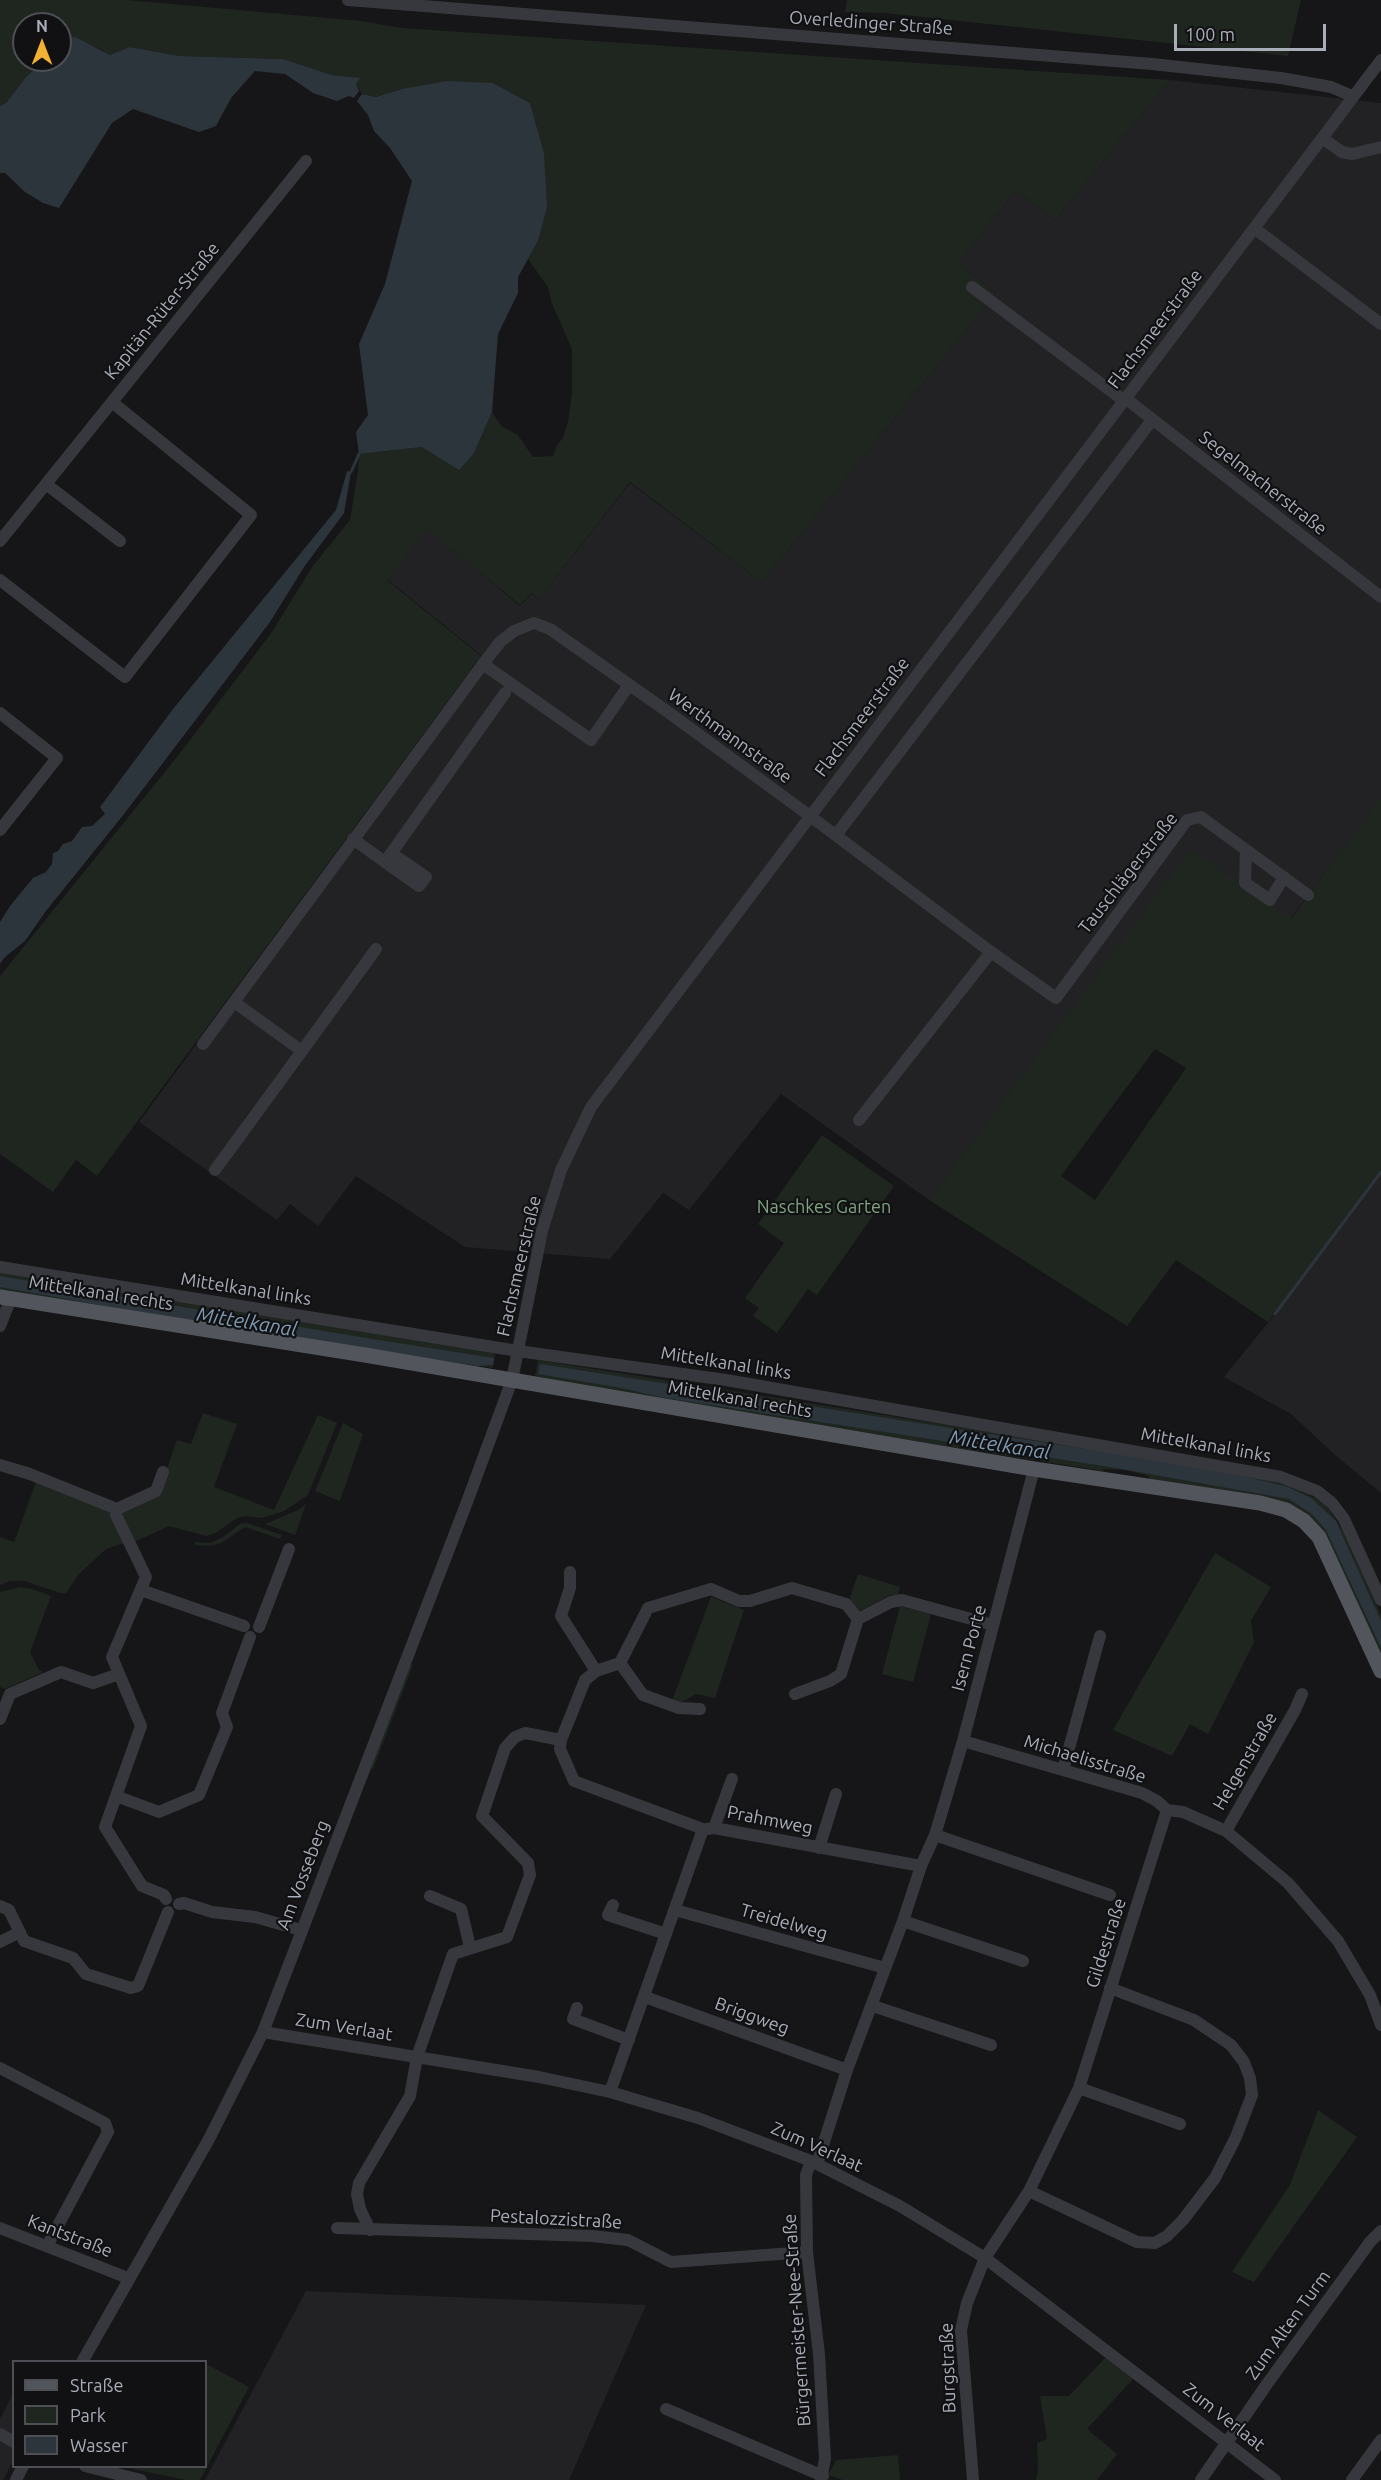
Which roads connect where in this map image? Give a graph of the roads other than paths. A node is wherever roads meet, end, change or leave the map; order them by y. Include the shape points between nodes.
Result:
1 (348, 0) edge
2 (1378, 64) edge
3 (1352, 96) junction
4 (1322, 138) junction
5 (1381, 147) edge
6 (306, 160) dead end
7 (1254, 228) junction
8 (972, 287) dead end
9 (1381, 324) edge
10 (1124, 399) junction
11 (112, 402) junction
12 (1152, 420) junction
13 (46, 483) junction
14 (120, 541) dead end
15 (0, 542) edge
16 (0, 580) edge
17 (1381, 597) edge
18 (483, 664) junction
19 (629, 686) junction
20 (505, 693) dead end
21 (0, 713) edge
22 (810, 816) junction
23 (0, 830) edge
24 (836, 835) junction
25 (353, 839) junction
26 (1246, 850) junction
27 (1284, 877) junction
28 (1308, 895) dead end
29 (376, 949) dead end
30 (991, 952) junction
31 (234, 1002) junction
32 (203, 1044) dead end
33 (302, 1051) junction
34 (859, 1120) dead end
35 (215, 1170) dead end
36 (0, 1267) edge
37 (5, 1298) edge
38 (0, 1326) edge
39 (515, 1365) junction
40 (0, 1465) edge
41 (1034, 1469) junction
42 (163, 1472) dead end
43 (117, 1509) junction
44 (289, 1549) dead end
45 (570, 1572) dead end
46 (141, 1590) junction
47 (1381, 1600) edge
48 (858, 1619) junction
49 (993, 1625) junction
50 (251, 1630) junction
51 (1100, 1636) dead end
52 (620, 1663) junction
53 (596, 1671) junction
54 (1381, 1671) edge
55 (119, 1674) junction
56 (795, 1694) dead end
57 (1302, 1694) dead end
58 (700, 1709) dead end
59 (0, 1719) edge
60 (561, 1740) junction
61 (963, 1741) junction
62 (1063, 1770) junction
63 (732, 1779) dead end
64 (836, 1794) dead end
65 (116, 1796) junction
66 (1167, 1810) junction
67 (709, 1828) junction
68 (1226, 1831) junction
69 (935, 1835) junction
70 (819, 1848) junction
71 (921, 1866) junction
72 (1110, 1894) dead end
73 (430, 1896) dead end
74 (613, 1905) dead end
75 (0, 1906) edge
76 (173, 1908) junction
77 (675, 1910) junction
78 (903, 1921) junction
79 (301, 1930) junction
80 (20, 1932) junction
81 (666, 1934) junction
82 (0, 1942) edge
83 (470, 1947) junction
84 (1023, 1961) dead end
85 (885, 1968) junction
86 (1110, 1989) junction
87 (645, 1997) junction
88 (873, 2006) junction
89 (577, 2008) dead end
90 (1381, 2025) edge
91 (263, 2032) junction
92 (629, 2040) junction
93 (991, 2045) dead end
94 (417, 2057) junction
95 (0, 2068) edge
96 (847, 2070) junction
97 (1079, 2088) junction
98 (610, 2092) junction
99 (1180, 2124) dead end
100 (814, 2163) junction
101 (1029, 2192) junction
102 (0, 2228) edge
103 (336, 2228) dead end
104 (370, 2230) junction
105 (1381, 2231) edge
106 (47, 2246) junction
107 (807, 2252) junction
108 (985, 2258) junction
109 (128, 2278) junction
110 (83, 2360) edge
111 (666, 2409) dead end
112 (1381, 2440) edge
113 (1227, 2443) junction
114 (93, 2468) edge
115 (822, 2478) edge
116 (141, 2480) edge
117 (973, 2480) edge
118 (1201, 2480) edge
119 (1275, 2480) edge
120 (1352, 2480) edge

1 - 3 street, Overledinger Straße via 1152,63 1281,78 1331,87
2 - 3 street, Flachsmeerstraße
3 - 4 street, Flachsmeerstraße
4 - 5 street via 1352,154
4 - 7 street, Flachsmeerstraße
6 - 11 street, Kapitän-Rüter-Straße
7 - 9 street
7 - 10 street, Flachsmeerstraße
8 - 10 street, Segelmacherstraße
10 - 12 street, Segelmacherstraße
10 - 22 street, Flachsmeerstraße
11 - 13 street, Kapitän-Rüter-Straße
11 - 16 street via 251,515 125,676
12 - 17 street, Segelmacherstraße
12 - 24 street
13 - 14 street
13 - 15 street, Kapitän-Rüter-Straße
18 - 19 street, Werthmannstraße via 500,642 534,623 550,629
18 - 19 street via 591,740
18 - 25 street
19 - 22 street, Werthmannstraße
20 - 25 street via 388,857
21 - 23 street via 57,758
22 - 24 street, Tauschlägerstraße
22 - 39 street, Flachsmeerstraße via 591,1107 561,1170 542,1230
24 - 30 street, Tauschlägerstraße
25 - 31 street
26 - 27 street, Tauschlägerstraße
26 - 27 street via 1245,883 1270,900
26 - 30 street, Tauschlägerstraße via 1201,817 1187,820 1056,998
27 - 28 street, Tauschlägerstraße
29 - 33 street
30 - 34 street
31 - 32 street
31 - 33 street
33 - 35 street
36 - 39 street, Mittelkanal links
37 - 38 street
37 - 39 main road, Mittelkanal rechts
39 - 41 main road, Mittelkanal rechts
39 - 47 street, Mittelkanal links via 726,1380 1281,1477 1317,1491 1332,1503 1344,1519
39 - 79 street, Am Vosseberg via 467,1502
40 - 43 street
41 - 49 street, Isern Porte
41 - 54 main road, Mittelkanal rechts via 1286,1510 1319,1537
42 - 43 street via 156,1491
43 - 46 street via 116,1515 146,1577
44 - 50 street
45 - 53 street via 570,1588 561,1616
46 - 50 street
46 - 55 street via 112,1657
48 - 49 street via 902,1600
48 - 52 street via 846,1604 792,1588 750,1601 711,1589 648,1608
48 - 56 street via 841,1674
49 - 61 street, Isern Porte
50 - 65 street via 222,1713 227,1727 199,1795 159,1812
51 - 62 street
52 - 53 street
52 - 58 street via 643,1695 679,1708
53 - 60 street via 585,1680
55 - 59 street via 93,1683 61,1672 10,1694
55 - 65 street via 141,1726
57 - 68 street, Helgenstraße
60 - 67 street, Prahmweg via 560,1749 574,1781
60 - 83 street via 525,1733 505,1748 482,1816 528,1863 530,1875 507,1937
61 - 62 street, Michaelisstraße
61 - 69 street, Isern Porte
62 - 66 street, Michaelisstraße via 1142,1793
63 - 67 street
64 - 70 street, Prahmweg
65 - 76 street via 105,1827 142,1886 166,1899 174,1898
66 - 68 street, Michaelisstraße via 1183,1812
66 - 86 street, Gildestraße
67 - 70 street, Prahmweg
67 - 77 street
68 - 90 street, Michaelisstraße via 1288,1883 1338,1941 1370,1995
69 - 71 street, Isern Porte
69 - 72 street
70 - 71 street, Prahmweg
71 - 78 street, Isern Porte
73 - 83 street via 462,1909
74 - 81 street via 608,1915
75 - 80 street via 9,1910
76 - 79 street via 184,1903
76 - 80 street via 138,1986 131,1989 86,1974 73,1958 24,1941
77 - 81 street
77 - 85 street, Treidelweg
78 - 84 street
78 - 85 street, Isern Porte
79 - 91 street, Am Vosseberg
80 - 82 street
81 - 87 street
83 - 94 street via 453,1954
85 - 88 street, Isern Porte
86 - 97 street, Gildestraße
86 - 101 street via 1194,2020 1231,2045 1244,2062 1252,2095 1236,2137 1215,2178 1183,2220 1155,2243 1137,2242
87 - 92 street
87 - 96 street, Briggweg
88 - 93 street
88 - 96 street, Isern Porte
89 - 92 street via 573,2019
91 - 94 street, Zum Verlaat
91 - 109 street, Am Vosseberg via 209,2139
92 - 98 street
94 - 98 street, Zum Verlaat
94 - 104 street via 410,2096 357,2194
95 - 106 street via 105,2123 108,2132
96 - 100 street, Isern Porte
97 - 99 street
97 - 101 street, Gildestraße
98 - 100 street, Zum Verlaat via 698,2118
100 - 107 street, Bürgermeister-Nee-Straße via 806,2175
100 - 108 street, Zum Verlaat via 900,2206
101 - 108 street, Gildestraße
102 - 106 street, Kantstraße
103 - 104 street, Pestalozzistraße
104 - 107 street, Pestalozzistraße via 610,2238 628,2240 671,2262
105 - 113 street, Zum Alten Turm
106 - 109 street, Kantstraße
107 - 115 street, Bürgermeister-Nee-Straße via 819,2355 825,2459
108 - 113 street, Zum Verlaat
108 - 117 street, Burgstraße via 967,2303 962,2330
109 - 110 street, Am Vosseberg
111 - 115 street, Bürgermeister-Nee-Straße
112 - 120 street
113 - 118 street, Zum Alten Turm
113 - 119 street, Zum Verlaat
114 - 116 street

